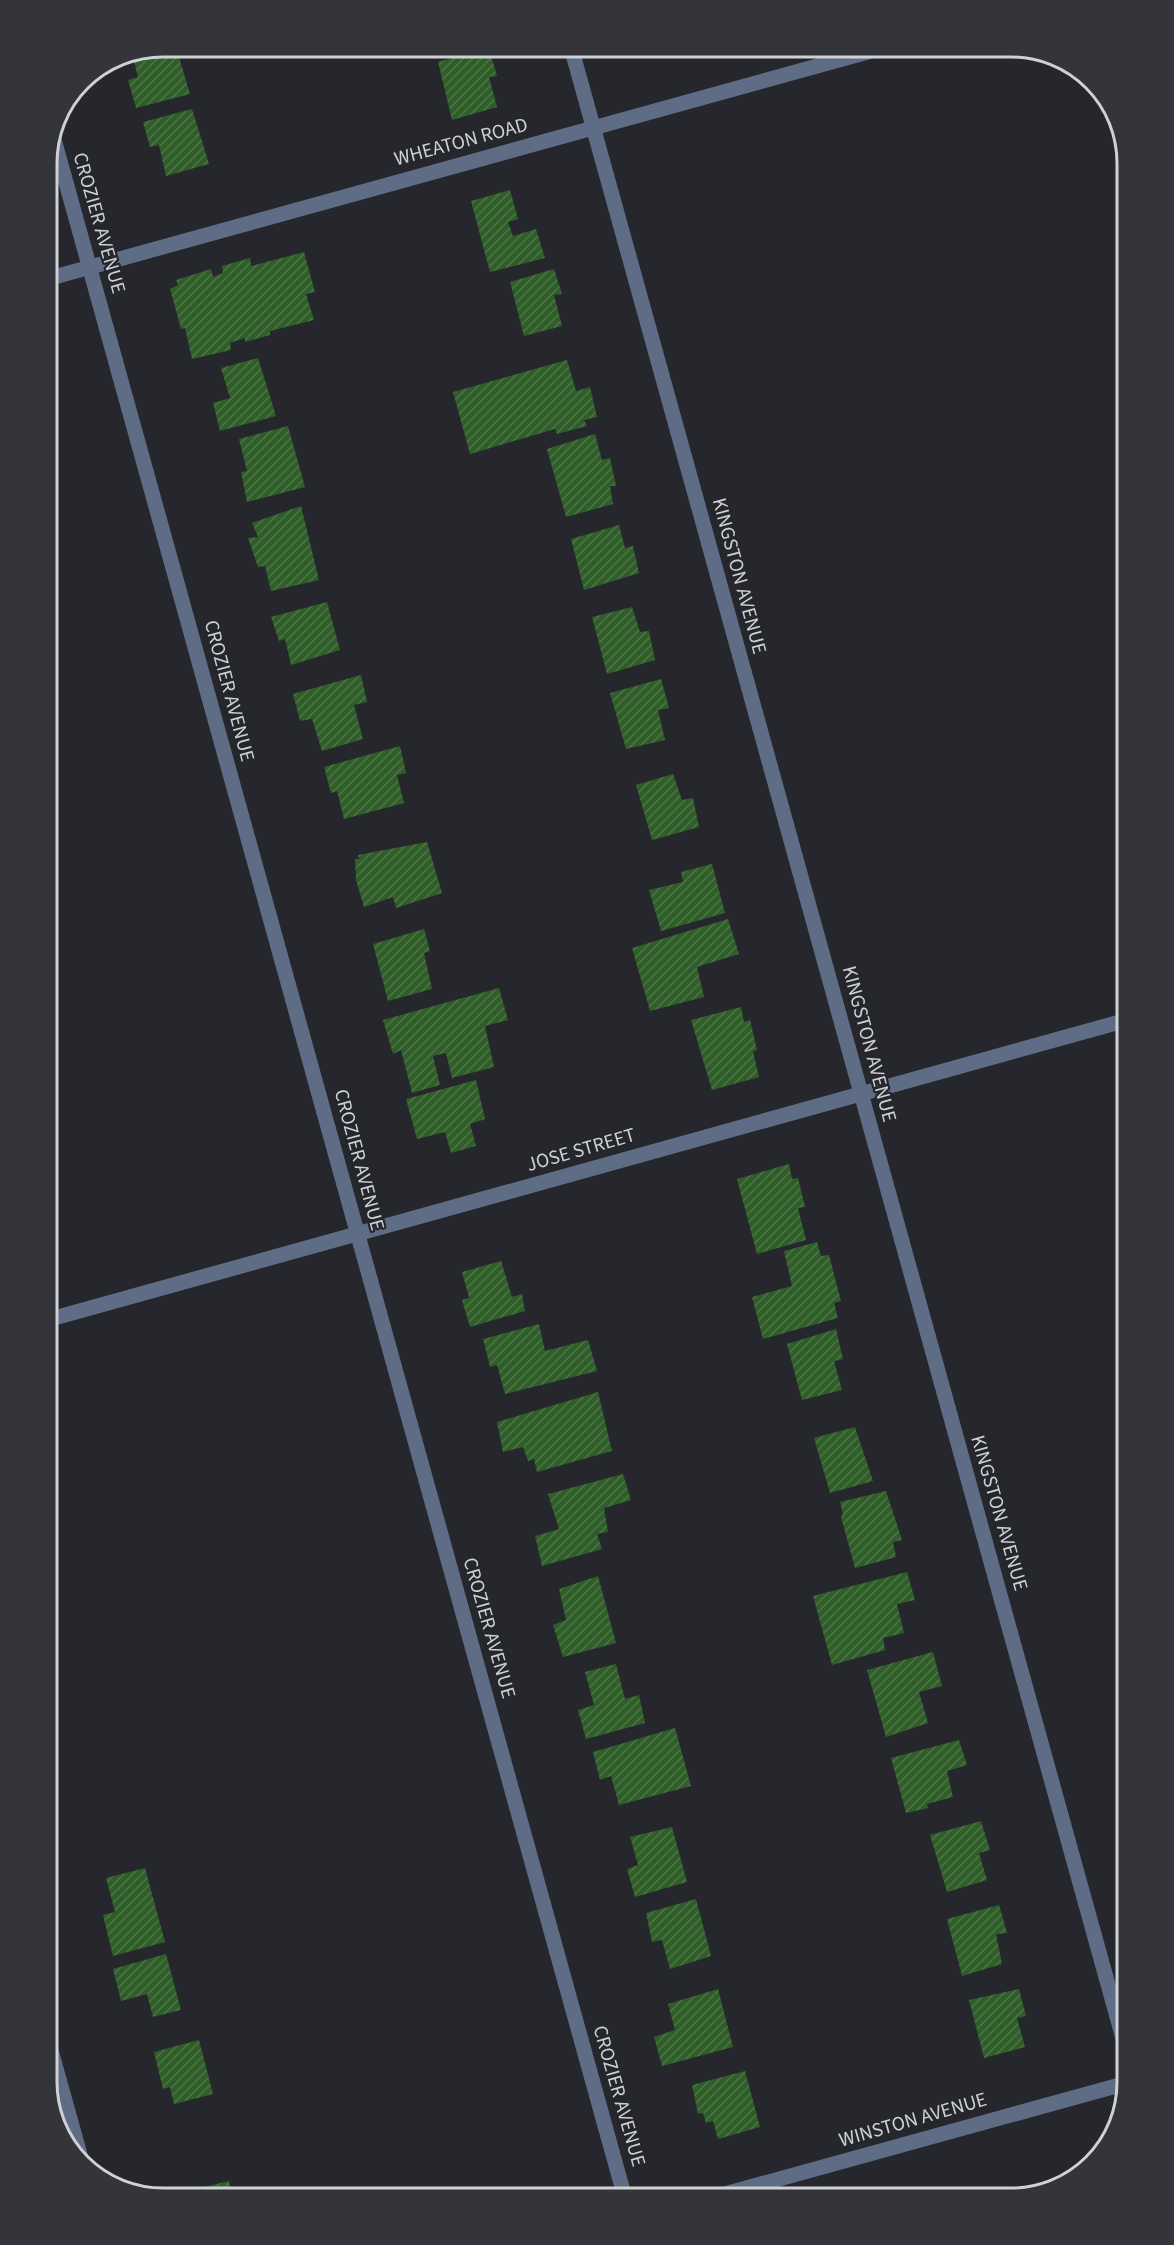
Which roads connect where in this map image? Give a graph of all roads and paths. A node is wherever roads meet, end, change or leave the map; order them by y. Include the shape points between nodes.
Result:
1 (574, 57) edge
2 (850, 57) edge
3 (593, 128) junction
4 (58, 152) edge
5 (90, 267) junction
6 (57, 276) edge
7 (1117, 1023) edge
8 (861, 1094) junction
9 (358, 1234) junction
10 (57, 1317) edge
11 (1117, 2013) edge
12 (57, 2074) edge
13 (1117, 2086) edge
14 (77, 2144) edge
15 (622, 2188) edge
16 (746, 2188) edge

1 - 3 street, KINGSTON AVENUE
2 - 3 street, WHEATON ROAD
3 - 5 street, WHEATON ROAD
3 - 8 street, KINGSTON AVENUE
4 - 5 street, CROZIER AVENUE
5 - 6 street, WHEATON ROAD
5 - 9 street, CROZIER AVENUE
7 - 8 street, JOSE STREET
8 - 9 street, JOSE STREET
8 - 11 street, KINGSTON AVENUE
9 - 10 street, JOSE STREET
9 - 15 street, CROZIER AVENUE
12 - 14 street
13 - 16 street, WINSTON AVENUE

